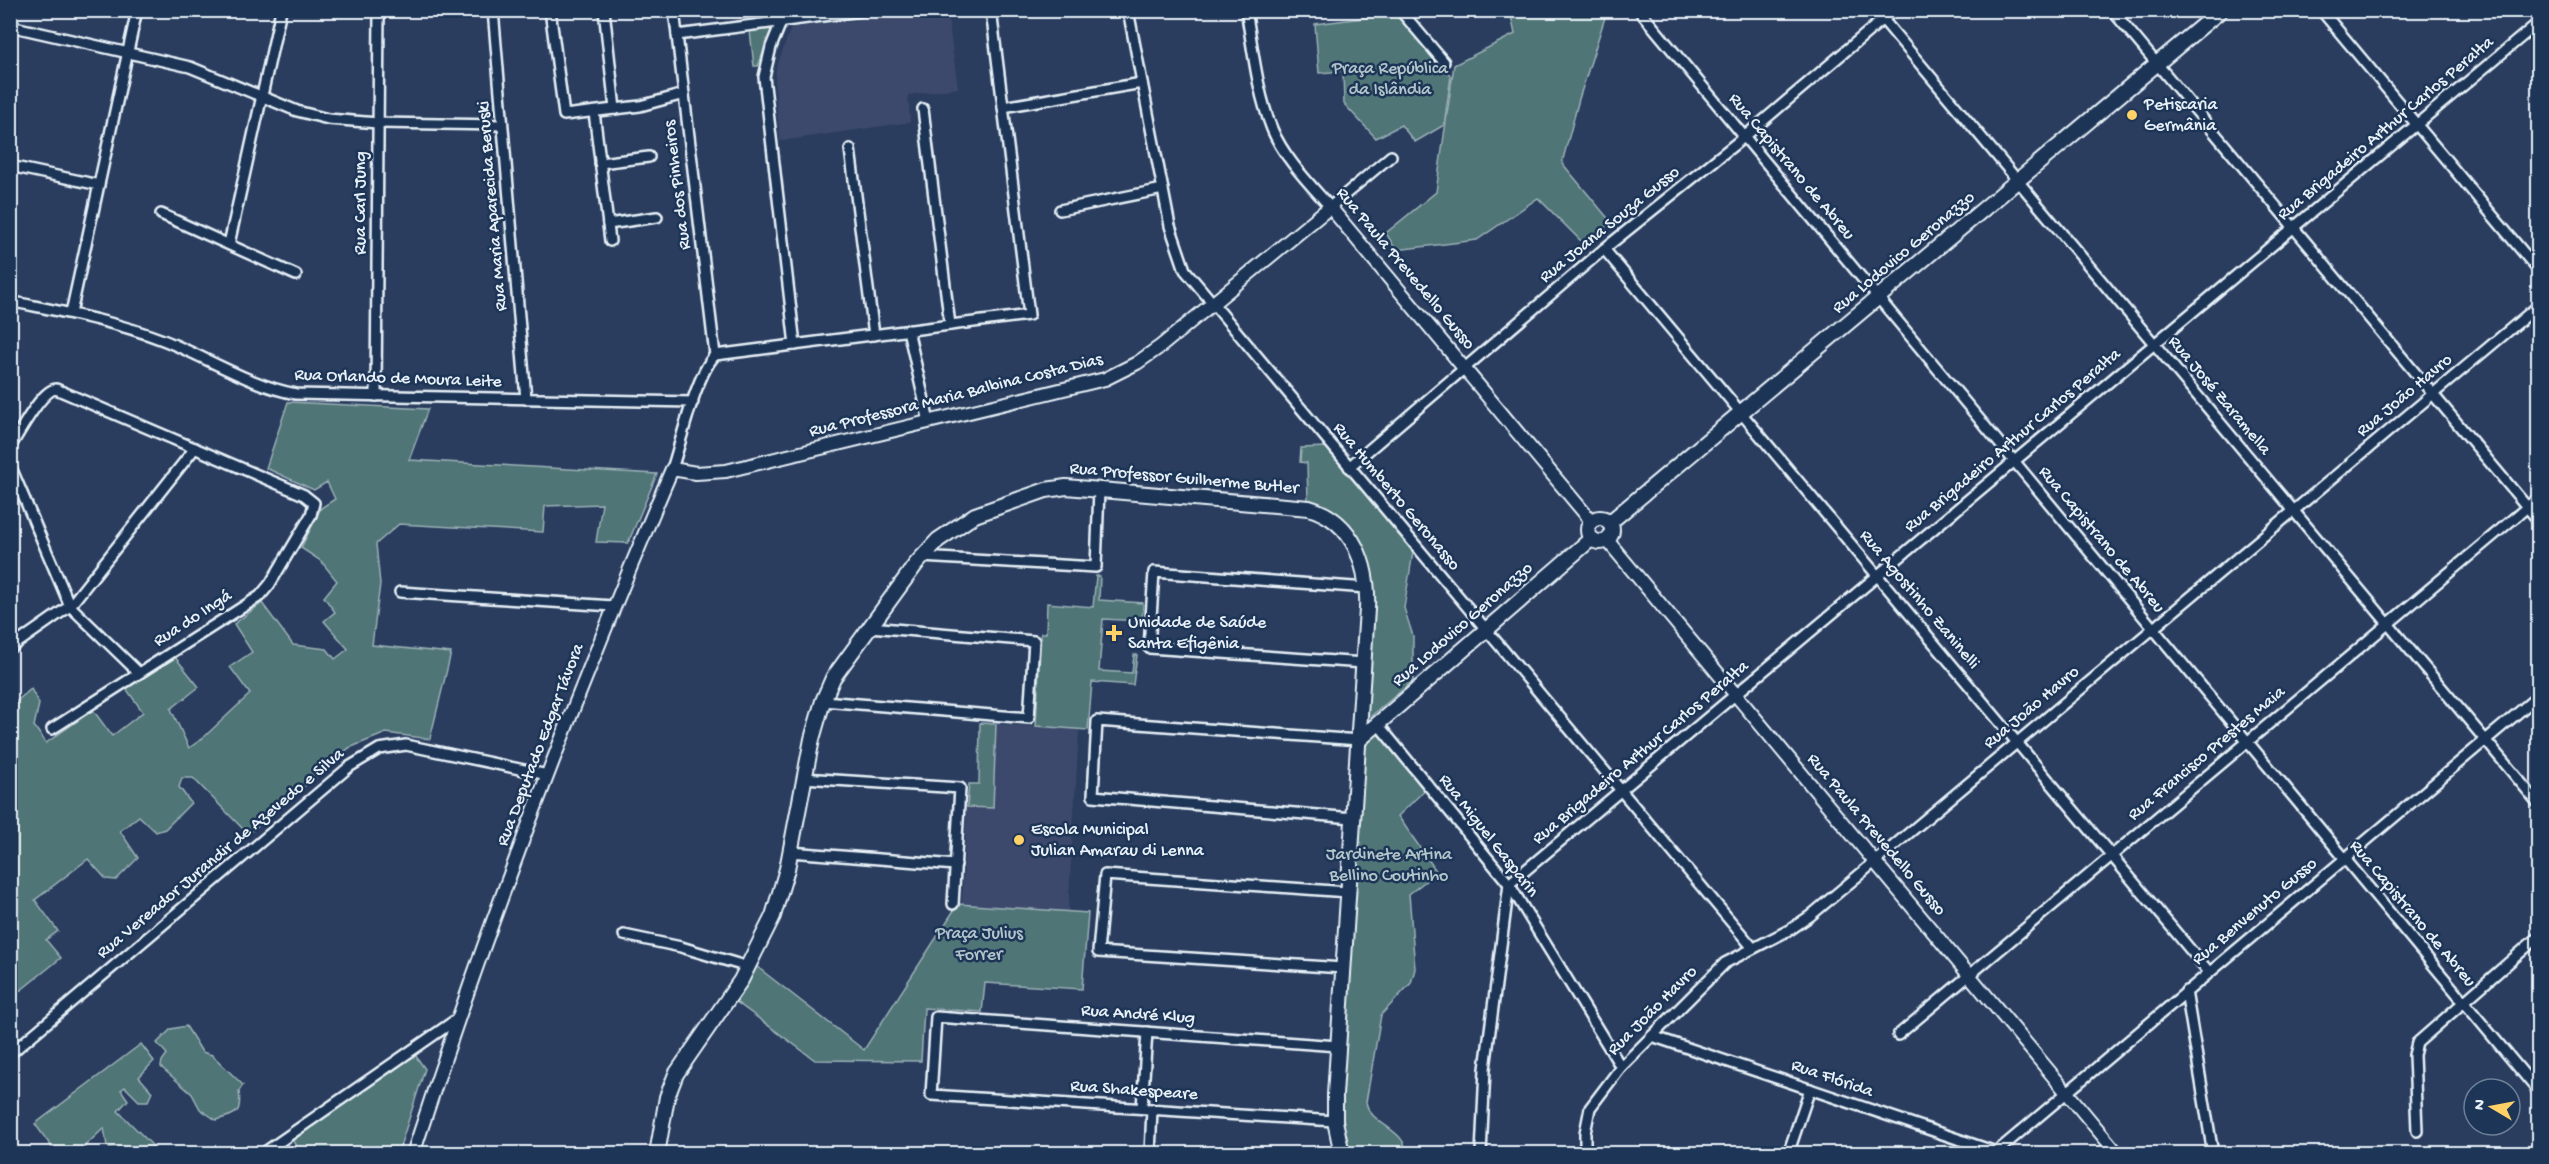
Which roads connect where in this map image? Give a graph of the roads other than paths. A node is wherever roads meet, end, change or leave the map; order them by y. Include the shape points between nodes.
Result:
1 (137, 10) edge
2 (281, 10) edge
3 (379, 10) edge
4 (493, 10) edge
5 (550, 10) edge
6 (604, 10) edge
7 (674, 10) edge
8 (786, 10) edge
9 (869, 10) edge
10 (991, 10) edge
11 (1128, 10) edge
12 (1246, 10) edge
13 (1400, 10) edge
14 (1639, 10) edge
15 (1875, 10) edge
16 (1894, 10) edge
17 (2112, 10) edge
18 (2222, 10) edge
19 (2321, 10) edge
20 (2535, 10) edge
21 (2538, 15) edge
22 (1883, 20) junction
23 (782, 22) junction
24 (2538, 23) edge
25 (10, 26) edge
26 (677, 36) junction
27 (128, 52) junction
28 (1444, 62) dead end
29 (2157, 64) junction
30 (1142, 83) junction
31 (684, 94) junction
32 (262, 95) junction
33 (1003, 107) junction
34 (615, 109) junction
35 (923, 109) dead end
36 (594, 112) junction
37 (378, 123) junction
38 (502, 125) junction
39 (2417, 125) junction
40 (1744, 137) junction
41 (850, 149) dead end
42 (1391, 156) dead end
43 (649, 157) dead end
44 (600, 163) junction
45 (10, 166) edge
46 (2018, 181) junction
47 (99, 185) junction
48 (1163, 189) junction
49 (1330, 207) junction
50 (1060, 210) dead end
51 (161, 214) dead end
52 (657, 217) dead end
53 (608, 224) junction
54 (2294, 227) junction
55 (610, 240) dead end
56 (229, 244) junction
57 (1604, 249) junction
58 (2538, 270) edge
59 (296, 275) dead end
60 (1878, 298) junction
61 (10, 301) edge
62 (1212, 304) junction
63 (2538, 306) edge
64 (70, 313) junction
65 (950, 325) junction
66 (908, 330) junction
67 (874, 335) junction
68 (2155, 344) junction
69 (795, 345) junction
70 (715, 355) junction
71 (1464, 368) junction
72 (2433, 394) junction
73 (376, 396) junction
74 (526, 399) junction
75 (693, 402) junction
76 (1741, 413) junction
77 (929, 422) junction
78 (10, 447) edge
79 (195, 448) junction
80 (2014, 462) junction
81 (10, 465) edge
82 (1348, 467) junction
83 (672, 469) junction
84 (1099, 490) junction
85 (2538, 498) edge
86 (2528, 507) junction
87 (2294, 511) junction
88 (2538, 519) edge
89 (1592, 522) junction
90 (1609, 523) junction
91 (1591, 538) junction
92 (1607, 540) junction
93 (921, 557) junction
94 (1878, 576) junction
95 (1367, 588) junction
96 (400, 592) dead end
97 (70, 606) junction
98 (613, 606) junction
99 (2389, 624) junction
100 (870, 627) junction
101 (2153, 628) junction
102 (1485, 629) junction
103 (10, 648) edge
104 (1364, 663) junction
105 (139, 674) junction
106 (1736, 695) junction
107 (2538, 696) edge
108 (823, 701) junction
109 (1377, 723) junction
110 (52, 729) dead end
111 (1359, 740) junction
112 (2486, 740) junction
113 (2016, 742) junction
114 (2248, 742) junction
115 (548, 775) junction
116 (803, 778) junction
117 (1621, 791) junction
118 (2538, 803) edge
119 (1353, 818) junction
120 (790, 852) junction
121 (2111, 856) junction
122 (2344, 858) junction
123 (1875, 861) junction
124 (956, 865) junction
125 (1509, 884) junction
126 (1348, 892) junction
127 (953, 904) dead end
128 (624, 935) dead end
129 (2538, 937) edge
130 (1753, 948) junction
131 (748, 967) junction
132 (1343, 968) junction
133 (2209, 972) junction
134 (1969, 975) junction
135 (2186, 991) junction
136 (2463, 1001) junction
137 (457, 1019) junction
138 (1147, 1032) junction
139 (1898, 1035) dead end
140 (1652, 1036) junction
141 (1338, 1046) junction
142 (10, 1054) edge
143 (1621, 1067) junction
144 (1810, 1089) junction
145 (2066, 1091) junction
146 (2538, 1091) edge
147 (931, 1095) joint
148 (1147, 1109) junction
149 (1335, 1121) junction
150 (2417, 1131) dead end
151 (1997, 1153) edge
152 (262, 1154) edge
153 (413, 1154) edge
154 (657, 1154) edge
155 (1150, 1154) edge
156 (1342, 1154) edge
157 (1481, 1154) edge
158 (1585, 1154) edge
159 (1788, 1154) edge
160 (2118, 1154) edge
161 (2213, 1154) edge

1 - 27 street
2 - 32 street
3 - 37 street, Rua Carl Jung
4 - 38 street, Rua Maria Aparecida Beruski
5 - 36 street via 564,116
6 - 34 street
7 - 26 street, Rua dos Pinheiros
8 - 23 street
9 - 23 street
10 - 33 street
11 - 30 street, Rua Humberto Geronasso
12 - 49 street, Rua Paula Prevedello Gusso via 1272,129 1290,160
13 - 28 street
14 - 40 street, Rua Capistrano de Abreu
15 - 22 street, Rua José Zaramella
16 - 22 street, Rua Joana Souza Gusso
17 - 29 street
18 - 29 main road, Rua Lodovico Geronazzo
19 - 39 street
20 - 21 street
22 - 40 street, Rua Joana Souza Gusso
22 - 46 street, Rua José Zaramella
23 - 26 street
23 - 69 street via 764,77
24 - 39 street, Rua Brigadeiro Arthur Carlos Peralta
25 - 27 street
26 - 31 street, Rua dos Pinheiros
27 - 32 street via 206,72
27 - 47 street
29 - 46 main road, Rua Lodovico Geronazzo
29 - 54 street
30 - 33 street
30 - 48 street, Rua Humberto Geronasso
31 - 34 street
31 - 70 street, Rua dos Pinheiros
32 - 37 street via 313,116
32 - 56 street
33 - 65 street via 1029,315
34 - 36 street
35 - 65 street
36 - 44 street
37 - 38 street
37 - 73 street, Rua Carl Jung
38 - 74 street, Rua Maria Aparecida Beruski
39 - 54 street, Rua Brigadeiro Arthur Carlos Peralta
39 - 58 street
40 - 57 street, Rua Joana Souza Gusso
40 - 60 street, Rua Capistrano de Abreu
41 - 67 street
42 - 49 street, Rua Professora Maria Balbina Costa Dias
43 - 44 street
44 - 53 street
45 - 47 street
46 - 60 main road, Rua Lodovico Geronazzo
46 - 68 street, Rua José Zaramella
47 - 64 street
48 - 50 street
48 - 62 street, Rua Humberto Geronasso via 1178,255
49 - 62 street, Rua Professora Maria Balbina Costa Dias
49 - 71 street, Rua Paula Prevedello Gusso
51 - 56 street
52 - 53 street
53 - 55 street
54 - 68 street, Rua Brigadeiro Arthur Carlos Peralta
54 - 72 street
56 - 59 street
57 - 71 street, Rua Joana Souza Gusso
57 - 76 street, Rua Agostinho Zaninelli
60 - 76 main road, Rua Lodovico Geronazzo
60 - 80 street, Rua Capistrano de Abreu
61 - 64 street, Rua Orlando de Moura Leite
62 - 77 street, Rua Professora Maria Balbina Costa Dias via 1120,373
62 - 82 street, Rua Humberto Geronasso
63 - 72 street, Rua João Havro
64 - 73 street, Rua Orlando de Moura Leite via 160,339 284,392
65 - 66 street
66 - 67 street
66 - 77 street
67 - 69 street
68 - 80 street, Rua Brigadeiro Arthur Carlos Peralta
68 - 87 street, Rua José Zaramella
69 - 70 street
70 - 75 street, Rua Deputado Edgar Távora
71 - 82 street, Rua Joana Souza Gusso
71 - 89 street, Rua Paula Prevedello Gusso
72 - 86 street
72 - 87 street, Rua João Havro
73 - 74 street, Rua Orlando de Moura Leite
74 - 75 street, Rua Orlando de Moura Leite
75 - 83 street, Rua Deputado Edgar Távora
76 - 90 main road, Rua Lodovico Geronazzo
76 - 94 street, Rua Agostinho Zaninelli
77 - 83 street, Rua Professora Maria Balbina Costa Dias via 726,471 696,473
78 - 79 street via 51,390 62,391
79 - 97 street
79 - 105 street, Rua do Ingá via 304,495 314,503 311,515 260,596
80 - 94 street, Rua Brigadeiro Arthur Carlos Peralta
80 - 101 street, Rua Capistrano de Abreu
81 - 97 street
82 - 102 street, Rua Humberto Geronasso
83 - 98 street, Rua Deputado Edgar Távora
84 - 93 main road, Rua Professor Guilherme Butler via 1056,487 975,515 950,530
84 - 93 street via 1096,567
84 - 95 main road, Rua Professor Guilherme Butler via 1318,510 1357,547
85 - 86 street, Rua Francisco Prestes Maia
86 - 88 street
86 - 99 street, Rua Francisco Prestes Maia
87 - 99 street, Rua José Zaramella
87 - 101 street, Rua João Havro
89 - 90 main road via 1599,519
89 - 91 main road via 1588,532
90 - 92 main road via 1611,533
91 - 92 main road via 1597,542
91 - 102 main road, Rua Lodovico Geronazzo
92 - 106 street, Rua Paula Prevedello Gusso
93 - 100 main road, Rua Professor Guilherme Butler
94 - 106 street, Rua Brigadeiro Arthur Carlos Peralta
94 - 113 street, Rua Agostinho Zaninelli
95 - 104 main road, Rua Professor Guilherme Butler
95 - 104 street via 1154,572 1149,648
96 - 98 street
97 - 103 street
97 - 105 street
98 - 115 street, Rua Deputado Edgar Távora
99 - 112 street, Rua José Zaramella
99 - 114 street, Rua Francisco Prestes Maia
100 - 108 main road, Rua Professor Guilherme Butler via 833,678
100 - 108 street via 1034,641 1029,718
101 - 113 street, Rua João Havro
101 - 114 street, Rua Capistrano de Abreu
102 - 109 main road, Rua Lodovico Geronazzo
102 - 117 street, Rua Humberto Geronasso
104 - 111 main road, Rua Professor Guilherme Butler
105 - 110 street, Rua do Ingá
106 - 117 street, Rua Brigadeiro Arthur Carlos Peralta
106 - 123 street, Rua Paula Prevedello Gusso
107 - 112 street, Rua Benvenuto Gusso
108 - 116 main road, Rua Professor Guilherme Butler
109 - 111 main road, Rua Lodovico Geronazzo
109 - 125 street, Rua Miguel Gasparin
111 - 119 main road, Rua Professor Guilherme Butler
111 - 119 street via 1097,722 1093,796
112 - 118 street, Rua José Zaramella
112 - 122 street, Rua Benvenuto Gusso
113 - 121 street, Rua Agostinho Zaninelli
113 - 123 street, Rua João Havro
114 - 121 street, Rua Francisco Prestes Maia
114 - 122 street, Rua Capistrano de Abreu
115 - 137 street, Rua Deputado Edgar Távora
115 - 142 street, Rua Vereador Jurandir de Azevedo e Silva via 406,745 365,756
116 - 120 main road, Rua Professor Guilherme Butler
116 - 124 street via 960,788
117 - 125 street, Rua Brigadeiro Arthur Carlos Peralta
117 - 130 street, Rua Humberto Geronasso
119 - 126 main road, Rua Professor Guilherme Butler
120 - 124 street
120 - 131 main road, Rua Professor Guilherme Butler via 779,899
121 - 133 street, Rua Agostinho Zaninelli
121 - 134 street, Rua Francisco Prestes Maia
122 - 133 street, Rua Benvenuto Gusso
122 - 136 street, Rua Capistrano de Abreu
123 - 130 street, Rua João Havro via 1801,922
123 - 134 street, Rua Paula Prevedello Gusso
124 - 127 street
125 - 143 street, Rua Miguel Gasparin
125 - 157 street via 1485,1069
126 - 132 main road, Rua Professor Guilherme Butler
126 - 132 street via 1105,875 1098,952
128 - 131 street
129 - 136 street
130 - 140 street, Rua João Havro via 1725,963
131 - 154 main road, Rua Professor Guilherme Butler via 676,1074 667,1097
132 - 141 main road, Rua Professor Guilherme Butler
133 - 135 street, Rua Benvenuto Gusso
134 - 139 street, Rua Francisco Prestes Maia
134 - 145 street, Rua Paula Prevedello Gusso
135 - 145 street, Rua Benvenuto Gusso
135 - 161 street
136 - 146 street, Rua Capistrano de Abreu
136 - 150 street via 2421,1037 2415,1049
137 - 152 street
137 - 153 street, Rua Deputado Edgar Távora
138 - 141 street, Rua André Klug
138 - 147 street, Rua André Klug via 936,1017
138 - 148 street
140 - 143 street, Rua João Havro
140 - 144 street, Rua Flórida
141 - 149 main road, Rua Professor Guilherme Butler
143 - 158 street, Rua João Havro via 1590,1108 1585,1126
144 - 151 street, Rua Flórida
144 - 159 street
145 - 151 street, Rua Benvenuto Gusso
145 - 160 street, Rua Paula Prevedello Gusso
147 - 148 street, Rua Shakespeare
148 - 149 street, Rua Shakespeare
148 - 155 street
149 - 156 main road, Rua Professor Guilherme Butler

